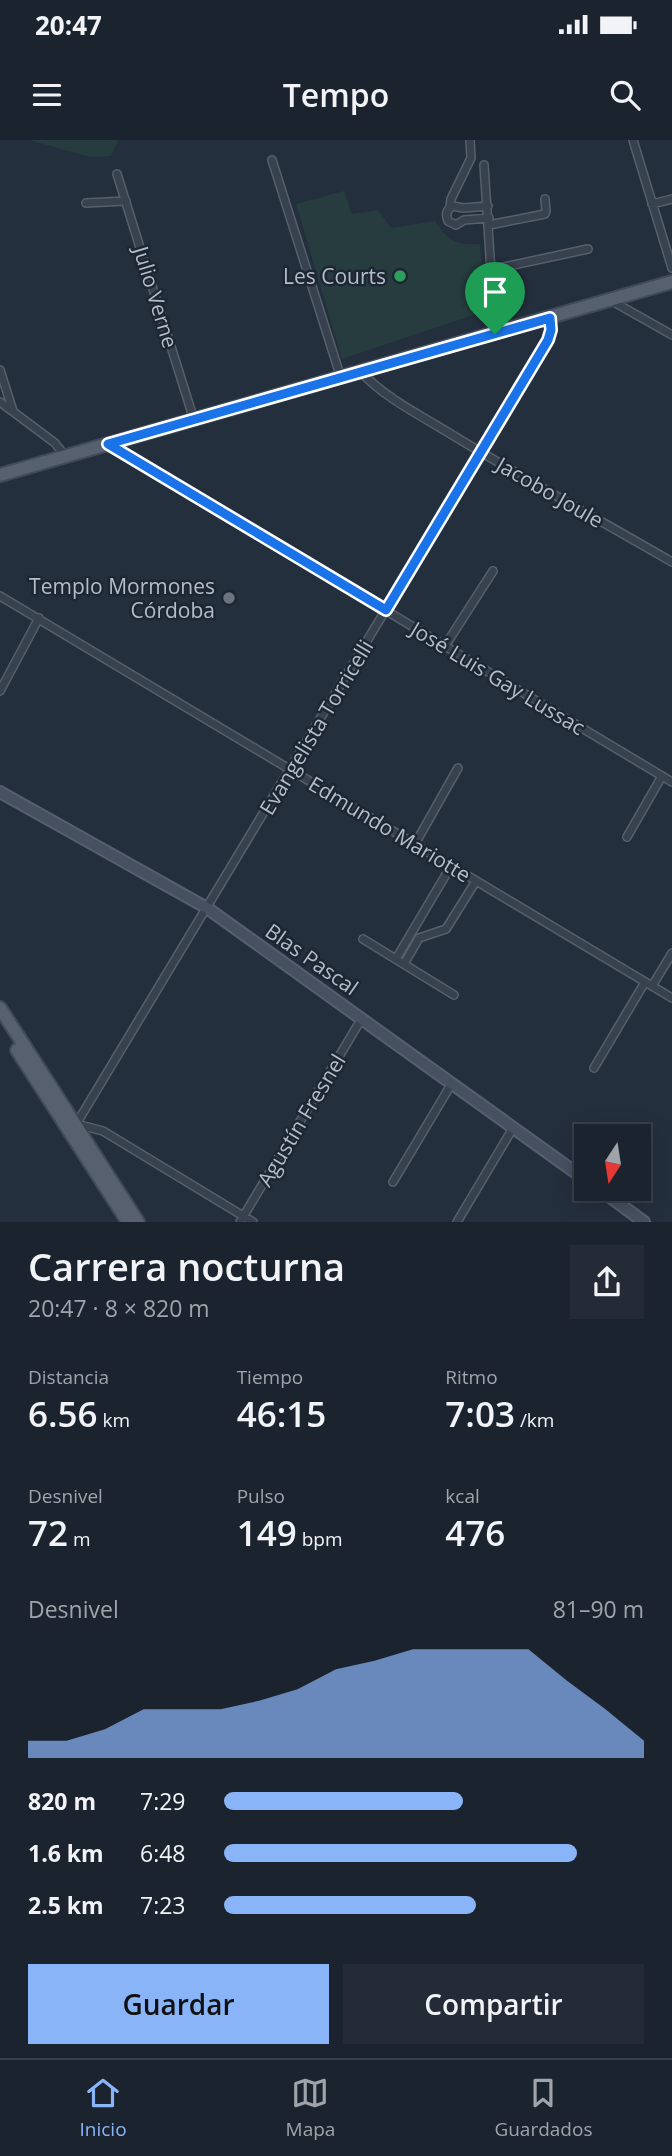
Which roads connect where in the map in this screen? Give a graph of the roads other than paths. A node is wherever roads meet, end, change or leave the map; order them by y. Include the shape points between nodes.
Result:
1 (470, 140) edge
2 (633, 140) edge
3 (272, 160) dead end
4 (484, 165) dead end
5 (117, 174) dead end
6 (545, 199) dead end
7 (672, 199) edge
8 (125, 201) junction
9 (86, 203) dead end
10 (652, 204) junction
11 (488, 206) junction
12 (450, 207) junction
13 (489, 221) junction
14 (588, 249) dead end
15 (672, 268) edge
16 (490, 270) junction
17 (672, 282) edge
18 (610, 300) junction
19 (550, 318) junction
20 (495, 334) junction
21 (672, 335) edge
22 (0, 370) edge
23 (361, 372) junction
24 (341, 378) junction
25 (0, 402) edge
26 (13, 412) junction
27 (194, 420) junction
28 (108, 444) junction
29 (480, 452) junction
30 (65, 456) junction
31 (0, 475) edge
32 (672, 562) edge
33 (493, 570) dead end
34 (0, 596) edge
35 (386, 610) junction
36 (38, 618) junction
37 (446, 646) junction
38 (0, 691) edge
39 (458, 768) dead end
40 (290, 770) junction
41 (662, 776) junction
42 (672, 782) edge
43 (0, 792) edge
44 (627, 837) dead end
45 (415, 844) junction
46 (451, 866) junction
47 (476, 881) junction
48 (206, 908) junction
49 (411, 933) junction
50 (419, 938) junction
51 (363, 939) dead end
52 (672, 953) edge
53 (396, 959) junction
54 (404, 964) junction
55 (648, 984) junction
56 (454, 995) dead end
57 (672, 998) edge
58 (0, 1008) edge
59 (362, 1018) junction
60 (0, 1023) edge
61 (594, 1068) dead end
62 (452, 1083) junction
63 (73, 1128) junction
64 (513, 1128) junction
65 (574, 1171) edge
66 (393, 1182) dead end
67 (615, 1201) edge
68 (242, 1219) edge
69 (128, 1222) edge
70 (138, 1222) edge
71 (253, 1222) edge
72 (457, 1222) edge
73 (644, 1222) edge

1 - 12 street via 471,158
2 - 10 street
3 - 24 street
4 - 11 street
5 - 8 street, Julio Verne
6 - 13 street via 545,214
7 - 10 street
8 - 9 street
8 - 27 street, Julio Verne
10 - 15 street
11 - 12 street
11 - 13 street
12 - 13 street via 446,215 453,224
13 - 16 street
14 - 16 street
16 - 20 street
17 - 18 main road
18 - 19 main road
18 - 21 street
19 - 20 main road
19 - 29 street, Evangelista Torricelli via 548,340
20 - 23 main road
22 - 26 street
23 - 24 main road
23 - 29 street, Jacobo Joule via 392,398
24 - 27 main road
25 - 26 street
26 - 30 street
27 - 28 main road
28 - 30 main road
28 - 35 street, José Luis Gay Lussac
29 - 32 street, Jacobo Joule
29 - 35 street, Evangelista Torricelli
30 - 31 main road
33 - 37 street
34 - 36 street, Edmundo Mariotte
35 - 37 street, José Luis Gay Lussac
35 - 40 street, Evangelista Torricelli
36 - 38 street
36 - 40 street, Edmundo Mariotte
37 - 41 street, José Luis Gay Lussac
39 - 45 street
40 - 45 street, Edmundo Mariotte
40 - 48 street, Evangelista Torricelli
41 - 42 street, José Luis Gay Lussac
41 - 44 street
43 - 48 main road, Blas Pascal
45 - 46 street, Edmundo Mariotte
46 - 47 street, Edmundo Mariotte
46 - 49 street
47 - 50 street via 446,929
47 - 55 street, Edmundo Mariotte
48 - 59 main road, Blas Pascal
48 - 63 street, Evangelista Torricelli
49 - 50 street
49 - 53 street
50 - 54 street
51 - 53 street
52 - 55 street
53 - 54 street
54 - 56 street
55 - 57 street, Edmundo Mariotte
55 - 61 street
58 - 63 main road
59 - 62 main road, Blas Pascal
59 - 68 street, Agustín Fresnel
60 - 63 main road
62 - 64 main road, Blas Pascal
62 - 66 street
63 - 68 street via 103,1131
63 - 69 main road
63 - 70 main road
64 - 65 main road, Blas Pascal
64 - 72 street
67 - 73 main road
68 - 71 street

